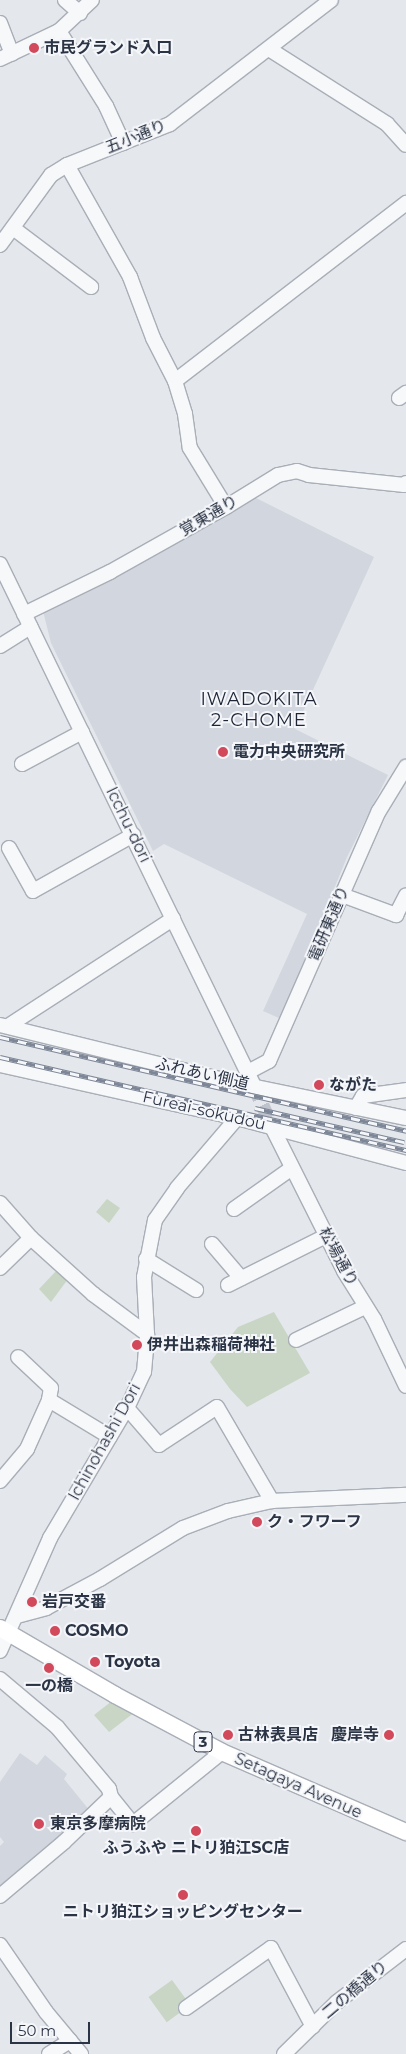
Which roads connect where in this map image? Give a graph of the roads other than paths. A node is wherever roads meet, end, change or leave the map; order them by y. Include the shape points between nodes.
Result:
1 (66, 0) edge
2 (92, 0) edge
3 (331, 0) edge
4 (80, 13) junction
5 (0, 23) edge
6 (58, 31) junction
7 (269, 49) junction
8 (6, 56) edge
9 (123, 143) junction
10 (406, 144) edge
11 (67, 165) junction
12 (406, 203) edge
13 (13, 228) junction
14 (0, 244) edge
15 (91, 288) dead end
16 (175, 381) junction
17 (406, 483) edge
18 (226, 507) junction
19 (0, 564) edge
20 (24, 614) junction
21 (30, 627) junction
22 (0, 646) edge
23 (82, 732) junction
24 (22, 764) dead end
25 (406, 767) edge
26 (133, 835) junction
27 (9, 848) dead end
28 (342, 895) junction
29 (406, 895) edge
30 (173, 919) junction
31 (4, 1025) edge
32 (0, 1065) edge
33 (248, 1072) junction
34 (254, 1086) junction
35 (406, 1090) edge
36 (356, 1108) junction
37 (237, 1118) junction
38 (406, 1118) edge
39 (272, 1127) junction
40 (406, 1163) edge
41 (292, 1168) junction
42 (0, 1203) edge
43 (234, 1208) dead end
44 (326, 1236) junction
45 (32, 1238) junction
46 (212, 1244) dead end
47 (146, 1259) junction
48 (0, 1268) edge
49 (241, 1278) junction
50 (228, 1285) dead end
51 (196, 1290) dead end
52 (366, 1306) junction
53 (147, 1334) junction
54 (296, 1340) dead end
55 (18, 1357) dead end
56 (406, 1386) edge
57 (49, 1400) junction
58 (127, 1408) junction
59 (110, 1436) junction
60 (0, 1481) edge
61 (406, 1495) edge
62 (272, 1501) junction
63 (17, 1616) junction
64 (4, 1631) edge
65 (0, 1651) edge
66 (0, 1679) edge
67 (222, 1752) junction
68 (111, 1797) junction
69 (406, 1832) edge
70 (0, 1896) edge
71 (0, 1945) edge
72 (406, 1949) edge
73 (186, 2008) dead end
74 (313, 2027) junction
75 (70, 2041) junction
76 (49, 2054) edge
77 (81, 2054) edge
78 (284, 2054) edge

1 - 4 street
2 - 4 street
3 - 7 street, 五小通り
4 - 6 street
5 - 8 street
6 - 8 street
6 - 9 street via 106,106
7 - 9 street, 五小通り via 170,124
7 - 10 street via 387,124
9 - 11 street, 五小通り
11 - 13 street, 五小通り via 51,175
11 - 16 street via 130,277 153,338
12 - 16 street
13 - 14 street, 五小通り
13 - 15 street
16 - 18 street via 185,414 190,448
17 - 18 street, 覚東通り via 309,475 297,471 278,475
18 - 20 street, 覚東通り via 110,572
19 - 20 street, Icchu-dori
20 - 21 street, Icchu-dori
21 - 22 street
21 - 23 street, Icchu-dori
23 - 24 street
23 - 26 street, Icchu-dori
25 - 28 street, 電研東通り via 379,810
26 - 27 street via 33,891
26 - 30 street, Icchu-dori
28 - 29 street via 396,915
28 - 33 street, 電研東通り via 270,1061
30 - 31 street
30 - 33 street, Icchu-dori
31 - 34 street, ふれあい側道
32 - 37 street, Fureai-sokudou
33 - 34 street, Icchu-dori
34 - 36 street, ふれあい側道
35 - 36 street via 363,1096
36 - 38 street, ふれあい側道
37 - 39 street, Fureai-sokudou
37 - 47 street, Ichinohashi Dori via 177,1188 155,1220
39 - 40 street, Fureai-sokudou
39 - 41 street, 松場通り
41 - 43 street
41 - 44 street, 松場通り
42 - 45 street
44 - 49 street
44 - 52 street, 松場通り
45 - 48 street
45 - 53 street via 94,1294
46 - 49 street
47 - 51 street
47 - 53 street, Ichinohashi Dori
49 - 50 street
52 - 54 street
52 - 56 street, 松場通り
53 - 58 street, Ichinohashi Dori via 144,1372
55 - 57 street via 50,1388
57 - 59 street
57 - 60 street via 27,1449
58 - 59 street, Ichinohashi Dori
58 - 62 street via 159,1445 217,1407
59 - 63 street, Ichinohashi Dori via 50,1538
61 - 62 street
62 - 63 street via 228,1511 183,1528 46,1608
63 - 64 street, Ichinohashi Dori
64 - 65 street, Ichinohashi Dori
64 - 67 main road, Setagaya Avenue / 3 via 128,1703
66 - 68 street via 57,1726 109,1789
67 - 68 street via 134,1824
67 - 69 main road, Setagaya Avenue / 3
68 - 70 street
71 - 75 street
72 - 74 street, 二の橋通り via 336,2002
73 - 74 street via 271,1948
74 - 78 street, 二の橋通り
75 - 76 street
75 - 77 street

